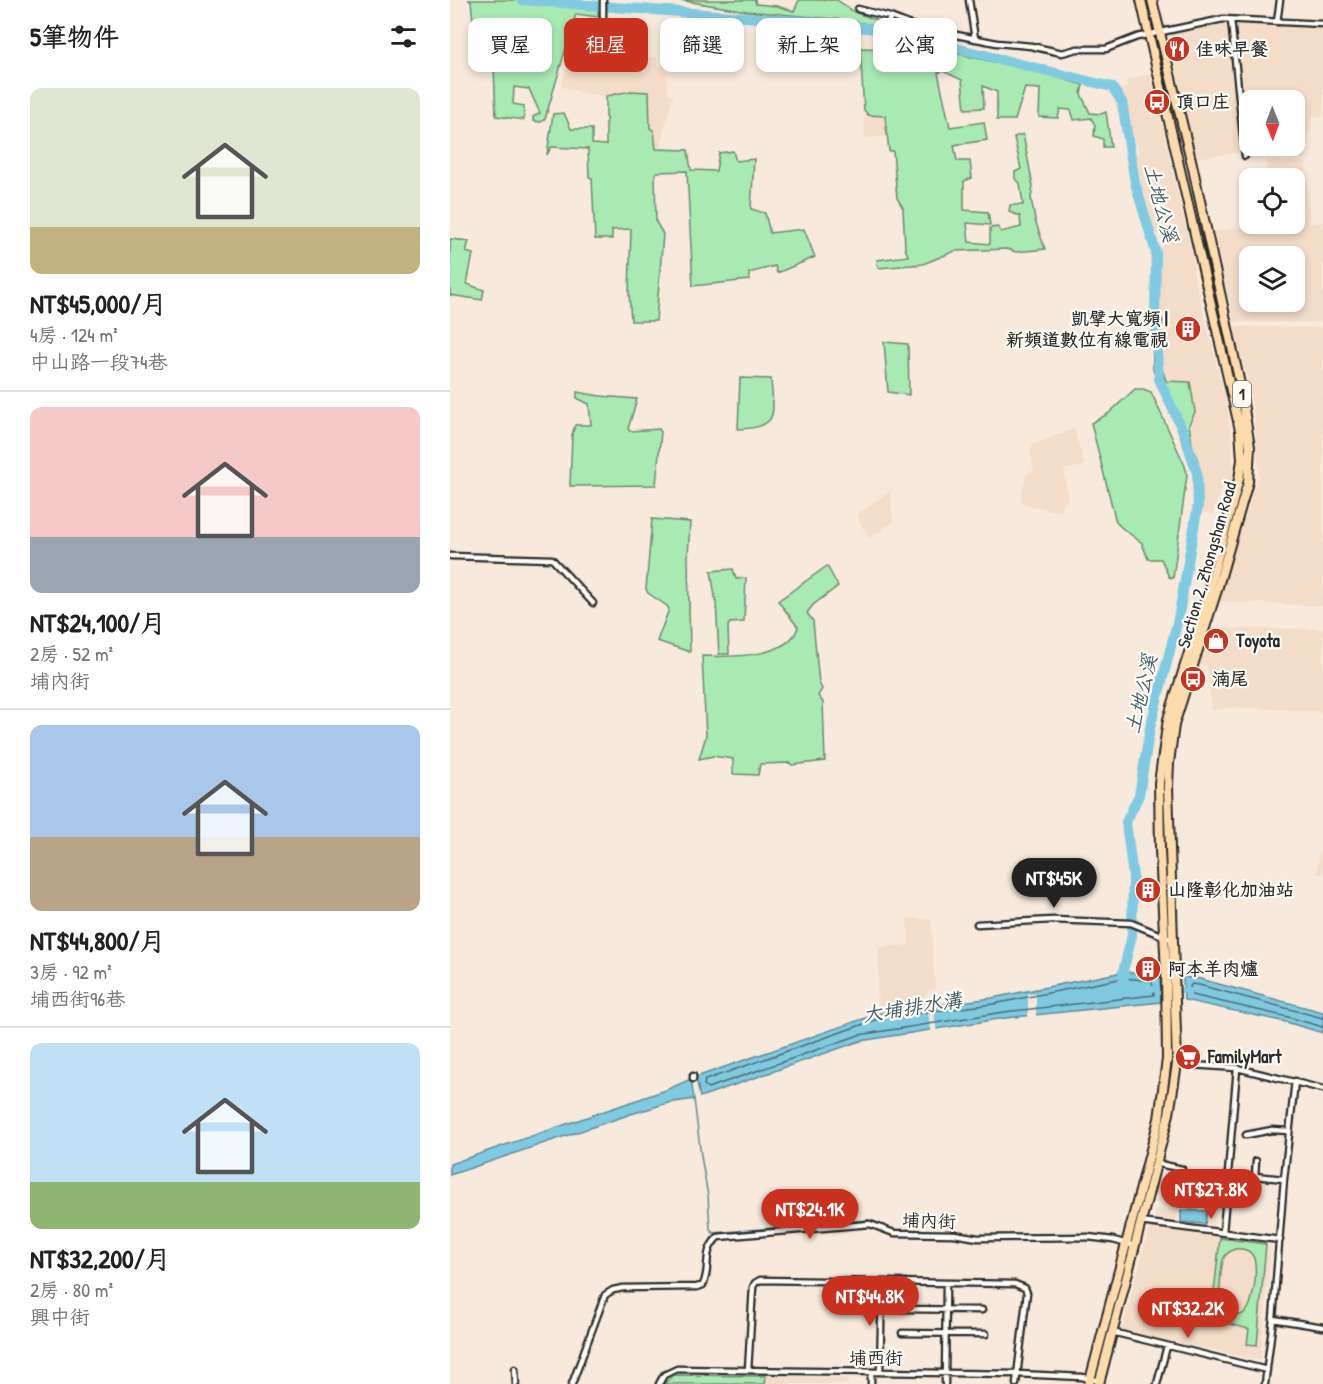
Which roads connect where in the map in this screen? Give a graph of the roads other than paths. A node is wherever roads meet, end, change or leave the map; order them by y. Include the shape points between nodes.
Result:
1 (603, 0) edge
2 (969, 0) edge
3 (1141, 0) edge
4 (1152, 0) edge
5 (1280, 0) edge
6 (858, 9) dead end
7 (603, 14) dead end
8 (890, 17) joint
9 (1232, 20) junction
10 (1278, 22) junction
11 (1323, 24) edge
12 (1161, 32) junction
13 (1149, 34) junction
14 (975, 39) junction
15 (1239, 93) edge
16 (1204, 273) junction
17 (1217, 283) junction
18 (450, 556) edge
19 (593, 603) dead end
20 (977, 924) dead end
21 (1164, 937) junction
22 (1173, 940) junction
23 (1177, 1064) junction
24 (1238, 1068) junction
25 (1295, 1081) junction
26 (1323, 1089) edge
27 (1290, 1131) junction
28 (1246, 1135) dead end
29 (1256, 1161) dead end
30 (1155, 1163) junction
31 (1284, 1179) junction
32 (1204, 1196) dead end
33 (1140, 1222) junction
34 (1223, 1232) junction
35 (1280, 1239) junction
36 (1126, 1243) junction
37 (1135, 1246) junction
38 (882, 1283) junction
39 (946, 1284) junction
40 (901, 1309) dead end
41 (946, 1310) junction
42 (982, 1310) dead end
43 (1273, 1319) junction
44 (1323, 1327) edge
45 (1103, 1328) junction
46 (1113, 1332) junction
47 (902, 1333) dead end
48 (946, 1334) junction
49 (986, 1334) dead end
50 (1167, 1346) junction
51 (515, 1369) dead end
52 (748, 1370) junction
53 (1267, 1370) junction
54 (880, 1371) junction
55 (871, 1372) junction
56 (945, 1372) junction
57 (1017, 1374) junction
58 (1089, 1382) edge
59 (1100, 1383) edge
60 (516, 1384) edge
61 (572, 1384) edge
62 (659, 1384) edge
63 (871, 1384) edge
64 (945, 1384) edge
65 (1016, 1384) edge
66 (1156, 1384) edge
67 (1265, 1384) edge

1 - 7 street
2 - 14 street
3 - 13 main road, Section 2, Zhongshan Road / 1
4 - 12 main road, Section 2, Zhongshan Road / 1
5 - 10 street
6 - 8 street
8 - 14 street via 916,27
9 - 10 street
9 - 12 street
9 - 15 street
10 - 11 street
12 - 13 street
12 - 17 main road, Section 2, Zhongshan Road / 1
13 - 14 street via 1106,49 1062,53
13 - 16 main road, Section 2, Zhongshan Road / 1
16 - 17 main road
16 - 21 main road, Section 2, Zhongshan Road / 1 via 1240,430 1242,460 1226,528 1168,719 1159,783
17 - 22 main road, Section 2, Zhongshan Road / 1 via 1250,436 1248,482 1174,725 1168,786
18 - 19 street via 552,559
20 - 21 street via 1070,920 1131,923
21 - 22 street
21 - 36 main road, 1 via 1167,1059 1159,1119
22 - 23 main road, 1
23 - 24 street
23 - 30 main road, 1 via 1173,1096
24 - 25 street
24 - 34 street
25 - 26 street
25 - 27 street
27 - 28 street
27 - 31 street
29 - 31 street via 1255,1176
30 - 32 street via 1182,1168 1177,1195
30 - 33 main road, 1
31 - 35 street
33 - 34 street
33 - 37 main road, 1
34 - 35 street
35 - 43 street
36 - 37 street, 埔內街
36 - 45 main road, 1
36 - 61 street, 埔內街 via 1088,1237 903,1234 870,1224 718,1237 709,1248 703,1285 623,1288 605,1295
37 - 46 main road, 1
38 - 39 street
38 - 52 street via 757,1282 753,1287
38 - 54 street
39 - 41 street
39 - 57 street via 1015,1284 1025,1288
40 - 41 street
41 - 42 street
41 - 48 street
43 - 44 street
43 - 53 street
45 - 46 street
45 - 58 main road, 1
46 - 50 street
46 - 59 main road, 1
47 - 48 street
48 - 49 street
48 - 56 street
50 - 53 street
50 - 66 street
51 - 60 street
52 - 55 street, 埔西街
52 - 62 street, 埔西街 via 677,1370 664,1375
53 - 67 street
54 - 55 street, 埔西街
54 - 56 street, 埔西街
55 - 63 street
56 - 57 street, 埔西街
56 - 64 street
57 - 58 street, 埔西街
57 - 65 street
58 - 59 street, 埔西街

